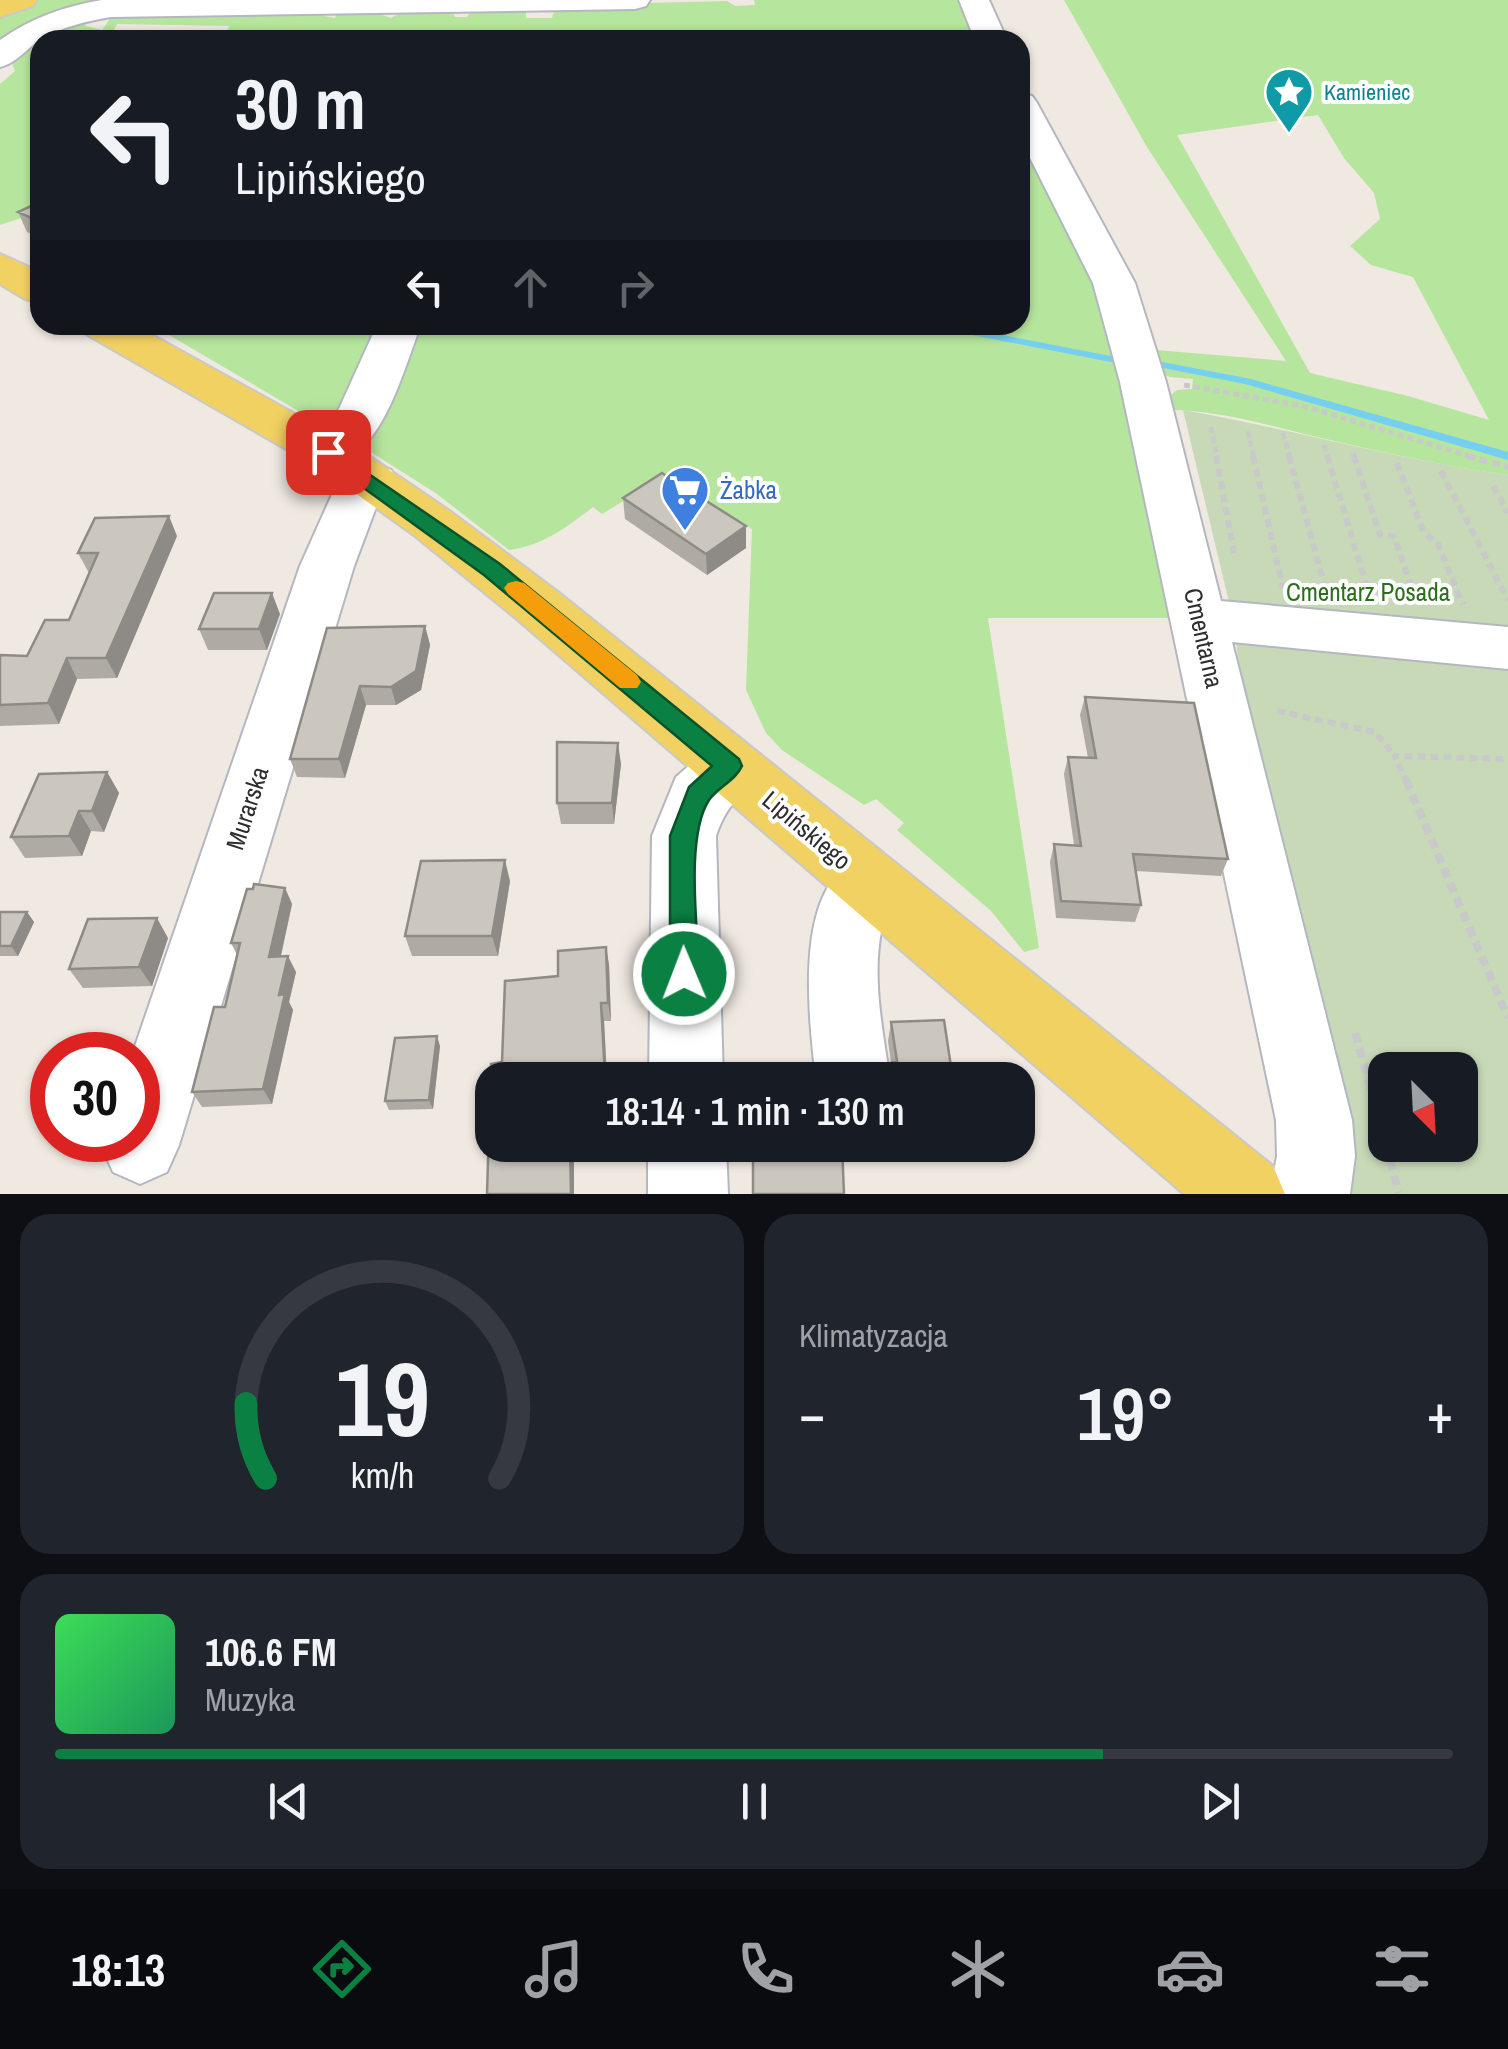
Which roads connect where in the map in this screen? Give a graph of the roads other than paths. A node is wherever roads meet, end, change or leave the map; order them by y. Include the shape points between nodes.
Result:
1 (22, 0) edge
2 (634, 0) edge
3 (974, 0) edge
4 (0, 8) edge
5 (37, 30) edge
6 (987, 30) edge
7 (30, 35) edge
8 (0, 57) edge
9 (1030, 122) edge
10 (0, 266) edge
11 (30, 284) edge
12 (120, 335) edge
13 (396, 335) edge
14 (351, 467) junction
15 (1361, 630) edge
16 (730, 766) junction
17 (872, 884) junction
18 (686, 1062) edge
19 (851, 1062) edge
20 (160, 1083) edge
21 (687, 1162) edge
22 (688, 1194) edge
23 (1246, 1194) edge
24 (1310, 1194) edge

1 - 4 main road
2 - 5 street via 111,8
3 - 6 street
7 - 8 street
9 - 15 street, Cmentarna via 1114,282 1143,382
10 - 11 main road
12 - 14 main road, Lipińskiego
13 - 14 street, Murarska via 354,430
14 - 16 main road, Lipińskiego via 492,569
14 - 20 street, Murarska via 356,493
15 - 24 street, Cmentarna
16 - 17 main road, Lipińskiego
16 - 18 street via 698,794 684,836
17 - 19 street via 848,932 844,985
17 - 23 main road, Lipińskiego
21 - 22 street

